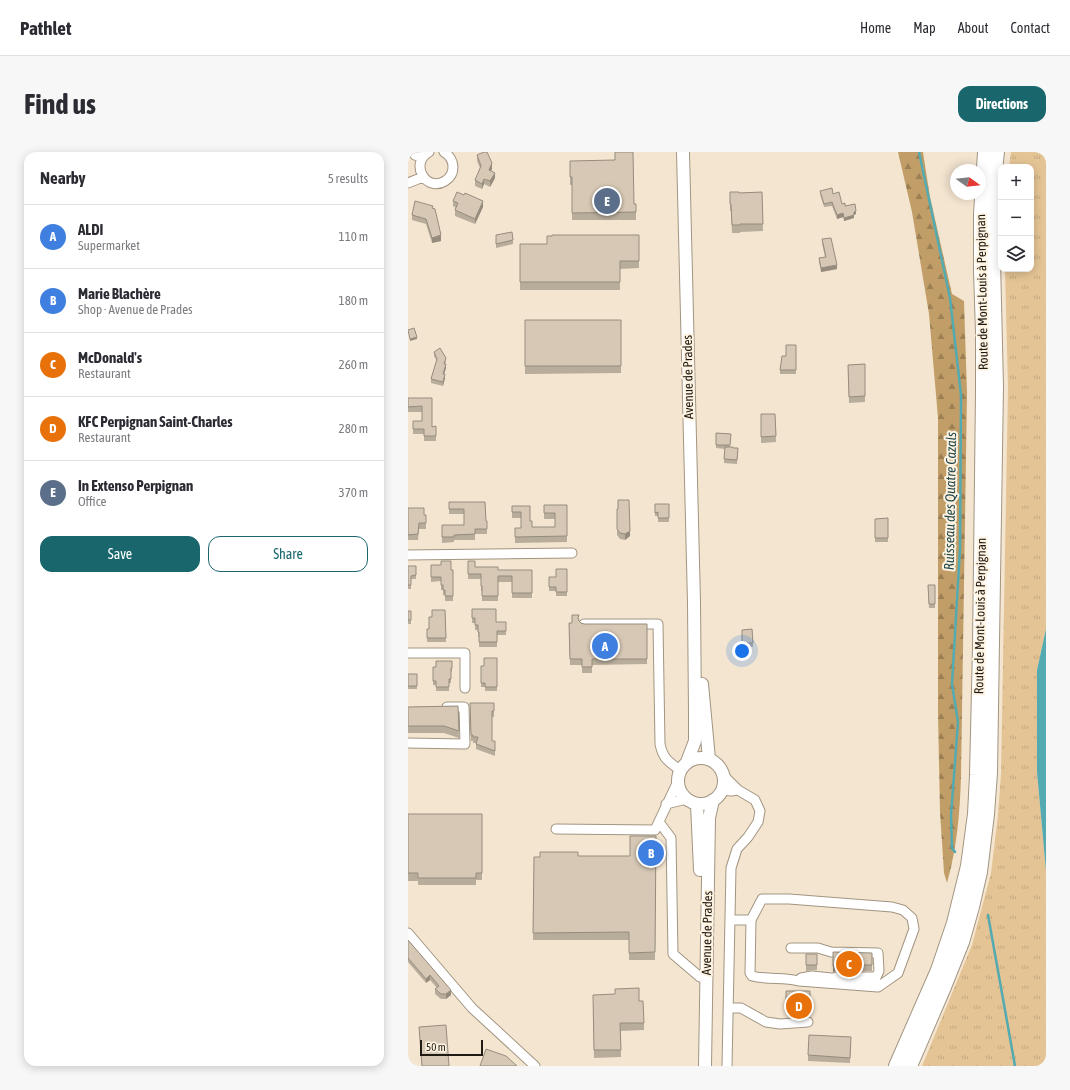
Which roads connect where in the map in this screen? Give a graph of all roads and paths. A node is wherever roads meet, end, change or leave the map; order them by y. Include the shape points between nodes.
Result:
1 (413, 152) edge
2 (444, 152) edge
3 (682, 152) edge
4 (985, 152) edge
5 (997, 152) edge
6 (426, 155) edge
7 (423, 177) junction
8 (408, 183) edge
9 (572, 553) dead end
10 (408, 555) edge
11 (694, 603) junction
12 (584, 624) edge
13 (408, 653) edge
14 (465, 688) dead end
15 (436, 707) edge
16 (408, 743) edge
17 (709, 759) junction
18 (682, 771) junction
19 (723, 775) junction
20 (722, 790) junction
21 (738, 790) junction
22 (713, 800) junction
23 (692, 801) junction
24 (666, 804) junction
25 (659, 822) junction
26 (556, 829) dead end
27 (730, 920) junction
28 (751, 920) junction
29 (408, 933) edge
30 (791, 948) dead end
31 (700, 977) junction
32 (791, 979) junction
33 (729, 1008) junction
34 (808, 1022) dead end
35 (536, 1066) edge
36 (696, 1066) edge
37 (705, 1066) edge
38 (727, 1066) edge
39 (896, 1066) edge
40 (910, 1066) edge

1 - 6 street via 415,155
2 - 7 street via 453,163 448,179 438,184
3 - 11 main road, Avenue de Prades
4 - 39 highway, Route de Mont-Louis à Perpignan via 981,214 983,392 980,664 975,814 968,866 954,923 938,970
5 - 40 highway, Route de Mont-Louis à Perpignan via 993,261 996,387 990,773 987,814 980,872 962,942
6 - 7 street via 420,168
7 - 8 street
9 - 10 street
11 - 17 main road, Avenue de Prades
11 - 18 main road, Avenue de Prades via 695,740
12 - 18 street via 658,624 661,751 668,761
13 - 14 street via 464,652
15 - 16 street via 464,707 465,744
17 - 18 main road via 694,758
17 - 19 main road via 715,762
18 - 23 main road via 679,789
18 - 24 street
19 - 20 main road
19 - 21 street
20 - 21 street
20 - 22 main road
21 - 27 street via 755,800 760,811 758,822 737,849 731,868
22 - 23 main road via 703,804
22 - 37 main road, Avenue de Prades via 709,818
23 - 24 street
23 - 31 main road, Avenue de Prades via 699,820
24 - 25 street
25 - 26 street via 655,830
25 - 31 street via 671,838 673,954
27 - 28 street
27 - 33 street
28 - 32 street via 752,976
28 - 32 street via 762,899 892,907 903,910 912,918 914,929 898,974 878,987
29 - 35 street via 472,1008
30 - 32 street via 818,948 832,952 878,952 879,971 876,977 812,976
31 - 36 main road, Avenue de Prades
33 - 34 street via 741,1008 766,1022
33 - 38 street

